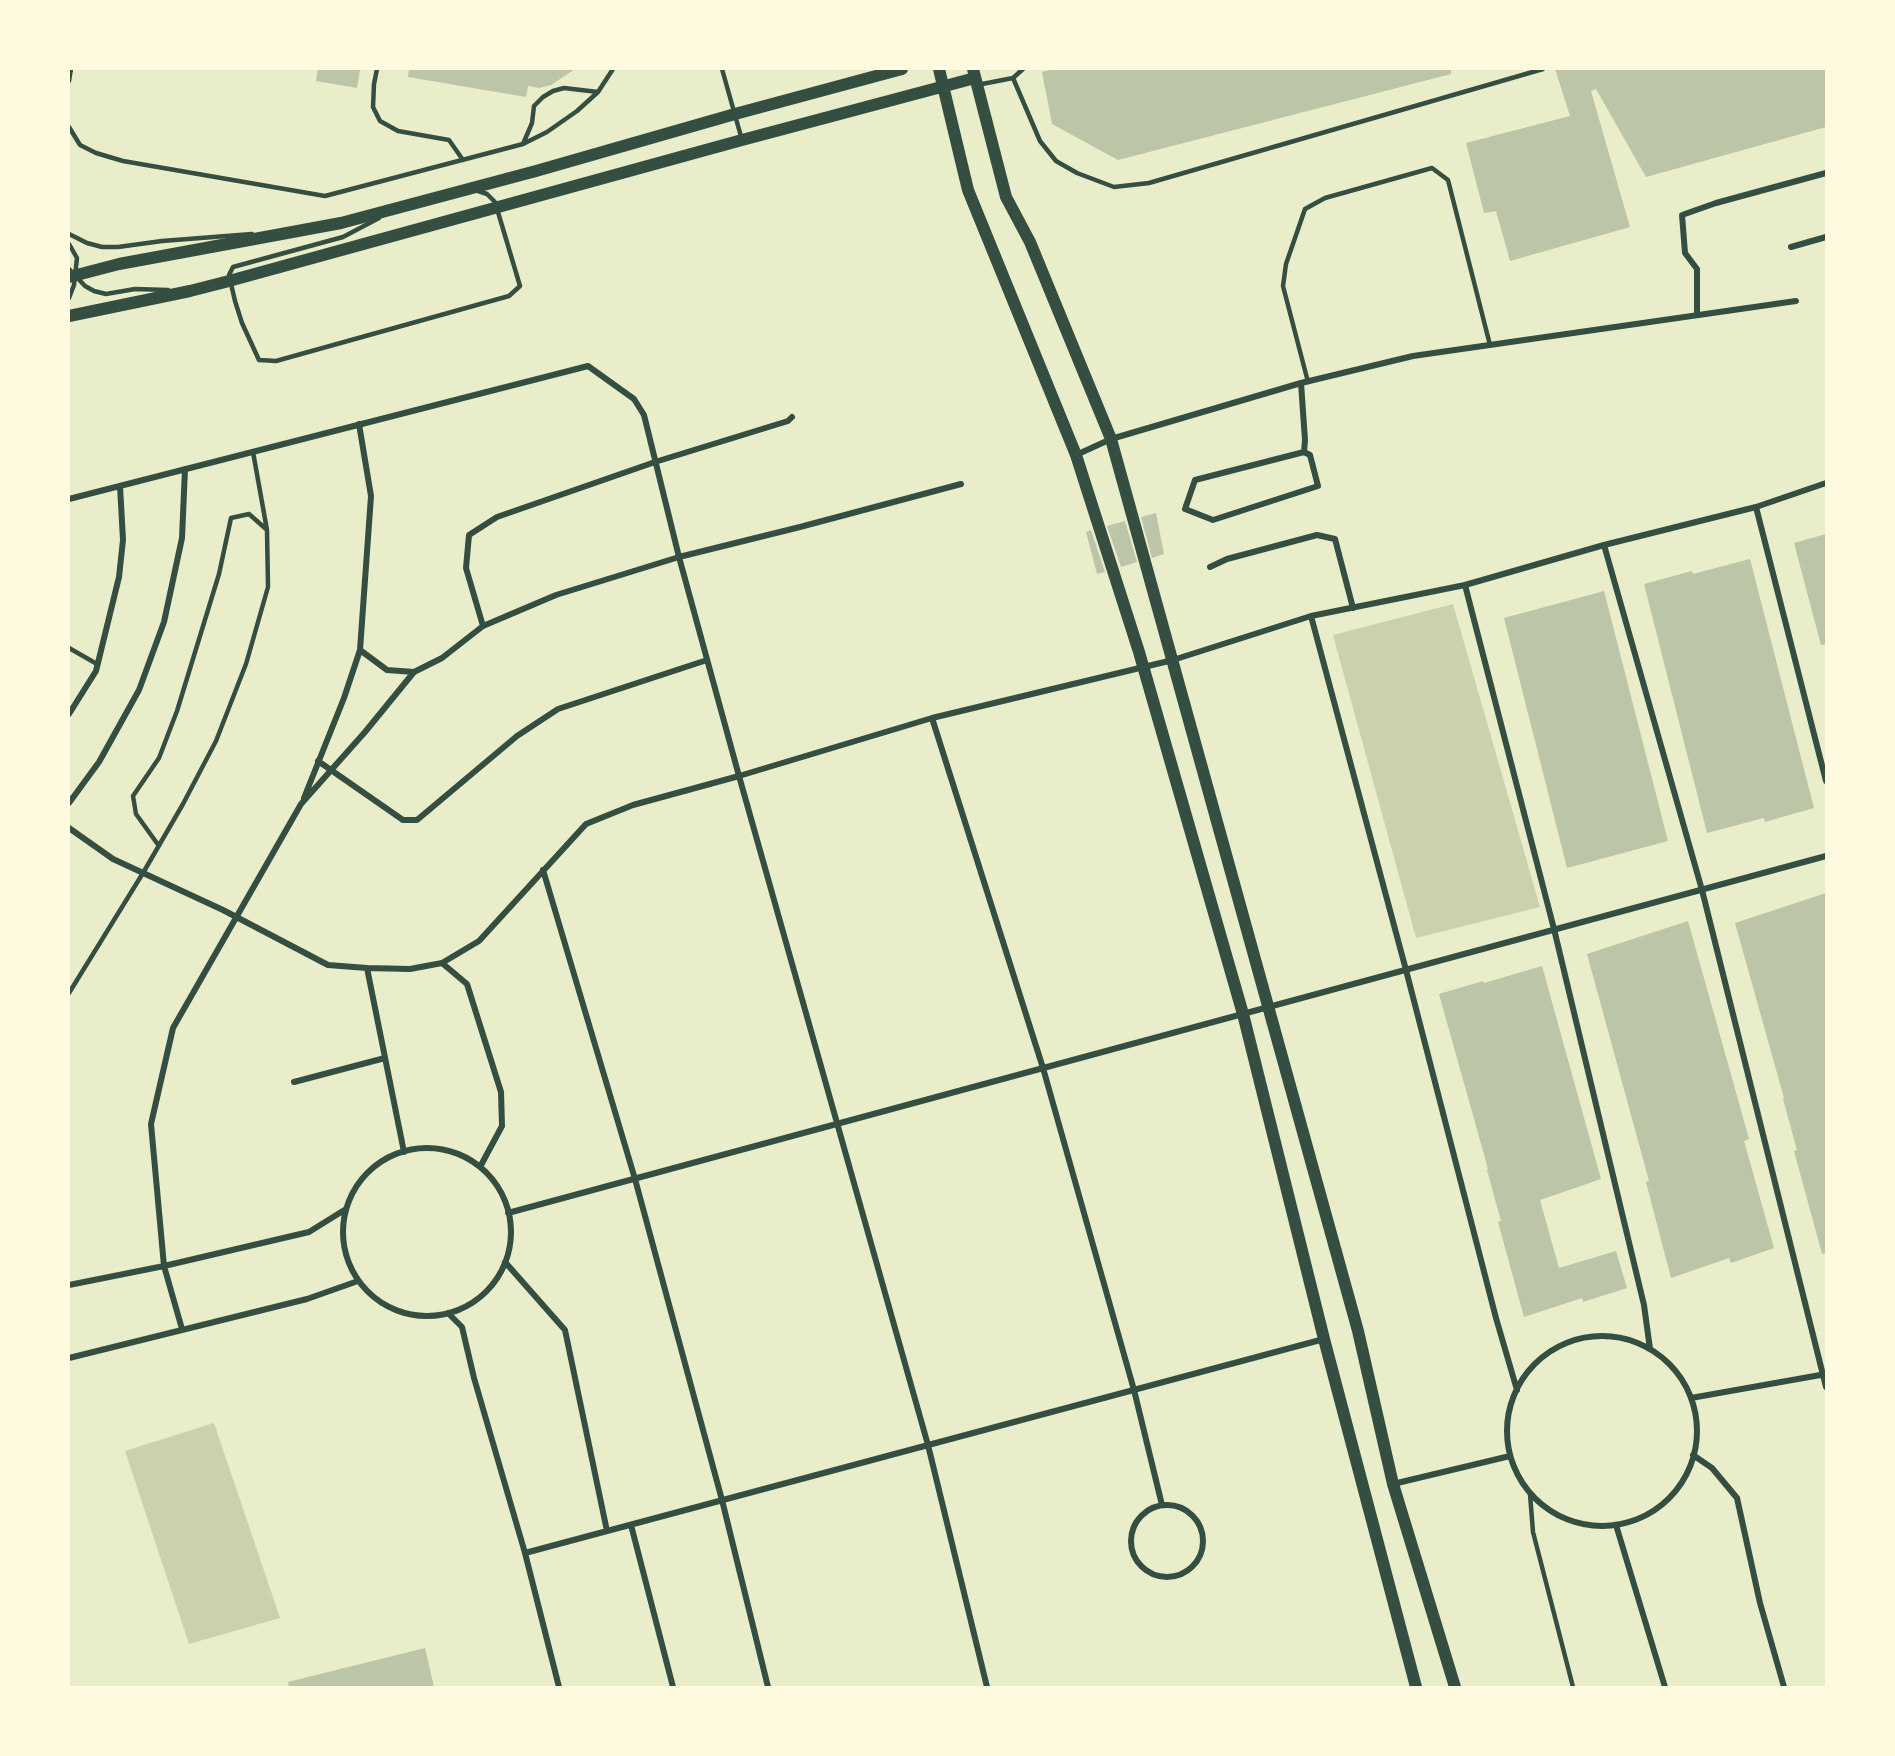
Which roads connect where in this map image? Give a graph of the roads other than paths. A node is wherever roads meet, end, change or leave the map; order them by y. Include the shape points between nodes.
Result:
1 (71, 69) edge
2 (376, 69) edge
3 (613, 69) edge
4 (722, 69) edge
5 (902, 69) edge
6 (939, 69) edge
7 (1023, 69) edge
8 (1543, 69) edge
9 (975, 78) edge
10 (1013, 78) junction
11 (69, 81) edge
12 (943, 86) junction
13 (598, 92) junction
14 (735, 114) junction
15 (69, 127) edge
16 (742, 140) junction
17 (523, 144) junction
18 (463, 160) junction
19 (1826, 173) edge
20 (462, 191) junction
21 (398, 208) junction
22 (497, 208) junction
23 (291, 232) junction
24 (69, 234) edge
25 (1826, 237) edge
26 (69, 244) edge
27 (1791, 247) dead end
28 (71, 274) edge
29 (229, 281) junction
30 (190, 291) junction
31 (69, 298) edge
32 (1796, 301) dead end
33 (1697, 315) junction
34 (69, 316) edge
35 (1490, 345) junction
36 (1305, 382) junction
37 (792, 417) dead end
38 (359, 424) junction
39 (1111, 439) junction
40 (253, 452) junction
41 (1304, 452) junction
42 (1076, 455) junction
43 (655, 462) junction
44 (185, 469) junction
45 (1826, 483) edge
46 (961, 484) dead end
47 (120, 486) junction
48 (69, 499) edge
49 (1756, 507) junction
50 (267, 530) junction
51 (1604, 545) junction
52 (679, 557) junction
53 (1210, 567) dead end
54 (1465, 585) junction
55 (1353, 608) junction
56 (1311, 616) junction
57 (483, 626) junction
58 (69, 648) edge
59 (360, 650) junction
60 (707, 660) junction
61 (1173, 660) junction
62 (97, 663) junction
63 (1143, 668) junction
64 (414, 672) junction
65 (69, 714) edge
66 (932, 718) junction
67 (318, 761) junction
68 (331, 771) junction
69 (739, 776) junction
70 (1826, 781) edge
71 (69, 803) edge
72 (301, 804) junction
73 (69, 828) edge
74 (159, 846) junction
75 (1826, 856) edge
76 (543, 870) junction
77 (144, 873) junction
78 (1701, 890) junction
79 (236, 917) junction
80 (1554, 930) junction
81 (442, 963) junction
82 (367, 968) junction
83 (1406, 970) junction
84 (69, 993) edge
85 (1268, 1007) junction
86 (1243, 1014) junction
87 (385, 1058) junction
88 (1043, 1068) junction
89 (294, 1082) dead end
90 (837, 1124) junction
91 (404, 1152) junction
92 (480, 1167) junction
93 (634, 1179) junction
94 (347, 1208) junction
95 (508, 1213) junction
96 (505, 1262) junction
97 (164, 1266) junction
98 (358, 1281) junction
99 (69, 1285) edge
100 (448, 1313) junction
101 (182, 1329) junction
102 (1324, 1339) junction
103 (1650, 1349) junction
104 (69, 1358) edge
105 (1824, 1375) edge
106 (1826, 1387) edge
107 (1134, 1390) junction
108 (1517, 1390) junction
109 (1691, 1398) junction
110 (928, 1445) junction
111 (1694, 1455) junction
112 (1510, 1456) junction
113 (1393, 1484) junction
114 (722, 1500) junction
115 (1538, 1502) junction
116 (1162, 1505) junction
117 (631, 1525) junction
118 (1616, 1525) junction
119 (607, 1531) junction
120 (525, 1553) junction
121 (559, 1687) edge
122 (673, 1687) edge
123 (768, 1687) edge
124 (987, 1687) edge
125 (1416, 1687) edge
126 (1455, 1687) edge
127 (1573, 1687) edge
128 (1665, 1687) edge
129 (1784, 1687) edge

1 - 11 lane
2 - 18 lane via 373,107 380,121 398,131 449,140
3 - 13 lane
4 - 14 lane
5 - 14 main road
6 - 12 main road
7 - 10 lane
8 - 10 lane via 1149,183 1114,187 1056,160 1040,141
9 - 10 lane
9 - 12 main road
9 - 39 main road via 1006,197 1030,242
12 - 16 main road
12 - 42 main road via 968,190
13 - 17 lane via 547,132
13 - 17 lane via 564,88 543,97 534,106
14 - 16 lane
14 - 20 main road
15 - 18 lane via 80,145 123,161 325,196
16 - 22 main road
17 - 18 lane
19 - 33 street via 1682,215 1685,253 1697,269
20 - 21 main road
20 - 22 lane via 488,194
21 - 23 main road
21 - 29 lane via 343,237 238,265 231,271
22 - 29 main road
22 - 29 lane via 520,285 509,296 276,361 259,360
23 - 24 lane via 118,247 102,247
23 - 28 main road
25 - 27 street
26 - 28 lane via 77,258
28 - 30 lane via 85,286 106,294 135,289
28 - 31 lane
29 - 30 main road
30 - 34 main road
32 - 33 street
33 - 35 street
35 - 36 street via 1413,356
35 - 36 lane via 1448,180 1432,168 1325,198 1305,208 1286,264 1283,286
36 - 39 street
36 - 41 street
37 - 43 street
38 - 40 street
38 - 43 street via 588,366 634,399 644,415
38 - 59 street via 371,496
39 - 42 street
39 - 61 main road
40 - 44 street
40 - 50 lane
41 - 41 street via 1310,455 1318,486 1213,520 1185,509 1195,480
42 - 63 main road
43 - 52 street
43 - 57 street via 497,517 469,535 466,568
44 - 47 street
44 - 71 street via 182,538 164,621 139,690 99,762
45 - 49 street
46 - 52 street
47 - 48 street
47 - 62 street via 123,540 119,577
49 - 51 street
49 - 70 street
50 - 74 lane via 268,587 246,664 216,741
50 - 74 lane via 249,514 231,519 219,574 177,711 159,758 133,796 136,814
51 - 54 street
51 - 78 street
52 - 57 street via 556,595
52 - 60 street
53 - 55 street via 1317,535 1335,539
54 - 55 street
54 - 80 street
55 - 56 street
56 - 61 street
56 - 83 street
57 - 64 street via 442,658
58 - 62 lane
59 - 64 street via 387,670
59 - 67 street
60 - 68 street via 558,709 517,736 417,820 403,820
60 - 69 street
61 - 63 street
61 - 85 main road
62 - 65 street
63 - 66 street
63 - 86 main road
64 - 68 street
66 - 69 street
66 - 88 street
67 - 68 street
67 - 72 street
68 - 72 street
69 - 76 street via 633,805 586,824
69 - 90 street
72 - 79 street
73 - 77 street via 113,859
74 - 77 lane
75 - 78 street
76 - 81 street via 479,941
76 - 93 street
77 - 79 street
77 - 84 lane
78 - 80 street
78 - 105 street
79 - 82 street via 328,965
79 - 97 street via 173,1028 151,1124
80 - 83 street
80 - 103 street via 1644,1305
81 - 82 street via 410,969
81 - 92 street via 467,984 501,1092 502,1126
82 - 87 street
83 - 85 street
83 - 108 street
85 - 86 street
85 - 113 main road via 1358,1331
86 - 88 street
86 - 102 main road
87 - 89 street
87 - 91 street
88 - 90 street
88 - 107 street
90 - 93 street
90 - 110 street
91 - 92 street via 444,1151
91 - 94 street via 371,1170 354,1191
92 - 95 street via 504,1198
93 - 95 street
93 - 114 street
94 - 97 street via 309,1232
94 - 98 street via 343,1241
95 - 96 street via 511,1237
96 - 100 street via 483,1294
96 - 119 street via 565,1330
97 - 99 street
97 - 101 street
98 - 100 street via 374,1298 397,1311 422,1316
98 - 101 street via 307,1299
100 - 120 street via 462,1327
101 - 104 street
102 - 107 street
102 - 125 main road
103 - 108 street via 1614,1338 1577,1340 1538,1361
103 - 109 street via 1674,1370
105 - 106 street
105 - 109 street
107 - 110 street
107 - 116 street
108 - 112 street via 1507,1426
109 - 111 street via 1697,1436
110 - 114 street
110 - 124 street
111 - 118 street via 1684,1479 1663,1504 1640,1518
111 - 129 street via 1712,1468 1737,1498 1760,1603
112 - 113 street
112 - 115 street via 1522,1483
113 - 126 main road
114 - 117 street
114 - 123 street
115 - 118 street via 1568,1520
115 - 127 lane via 1530,1494 1533,1532
116 - 116 street via 1139,1518 1131,1534 1131,1545 1144,1569 1171,1577 1195,1564 1203,1548 1203,1537 1190,1513
117 - 119 street
117 - 122 street
118 - 128 street
119 - 120 street
120 - 121 street

